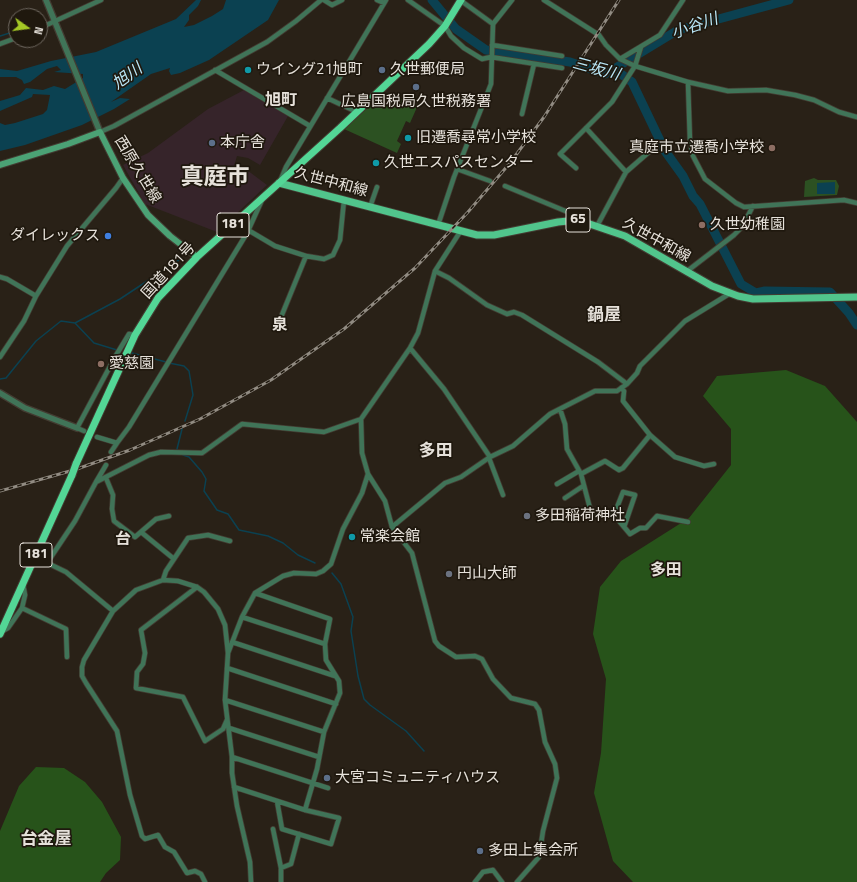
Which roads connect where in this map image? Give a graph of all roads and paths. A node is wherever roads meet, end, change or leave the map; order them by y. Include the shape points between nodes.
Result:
1 (46, 0) edge
2 (101, 0) edge
3 (322, 0) edge
4 (342, 0) edge
5 (377, 0) edge
6 (408, 0) edge
7 (461, 0) edge
8 (512, 0) edge
9 (544, 0) edge
10 (683, 0) edge
11 (385, 2) edge
12 (55, 22) junction
13 (493, 24) junction
14 (48, 25) edge
15 (444, 26) junction
16 (492, 45) junction
17 (641, 47) junction
18 (562, 56) dead end
19 (491, 57) junction
20 (620, 59) junction
21 (534, 64) junction
22 (635, 66) junction
23 (562, 68) dead end
24 (215, 70) junction
25 (688, 82) junction
26 (327, 98) junction
27 (357, 112) junction
28 (522, 114) dead end
29 (857, 117) edge
30 (310, 126) junction
31 (586, 128) junction
32 (100, 132) junction
33 (649, 152) dead end
34 (0, 165) edge
35 (576, 168) dead end
36 (457, 169) junction
37 (288, 170) junction
38 (626, 172) junction
39 (123, 178) junction
40 (490, 181) dead end
41 (279, 183) junction
42 (505, 186) dead end
43 (377, 187) dead end
44 (263, 198) junction
45 (344, 200) junction
46 (857, 203) edge
47 (753, 206) junction
48 (370, 207) junction
49 (578, 220) junction
50 (438, 225) junction
51 (597, 226) junction
52 (248, 230) junction
53 (460, 232) junction
54 (306, 256) junction
55 (198, 257) junction
56 (435, 271) junction
57 (686, 272) junction
58 (0, 277) edge
59 (729, 294) junction
60 (36, 296) junction
61 (857, 297) edge
62 (280, 322) dead end
63 (135, 335) junction
64 (410, 348) junction
65 (0, 357) edge
66 (627, 384) junction
67 (621, 388) junction
68 (0, 393) edge
69 (560, 409) junction
70 (361, 419) junction
71 (77, 428) junction
72 (84, 431) dead end
73 (650, 435) junction
74 (97, 437) dead end
75 (117, 442) junction
76 (111, 452) dead end
77 (490, 458) junction
78 (714, 464) dead end
79 (106, 465) dead end
80 (580, 473) junction
81 (368, 474) junction
82 (106, 478) junction
83 (96, 482) junction
84 (557, 484) dead end
85 (583, 486) junction
86 (503, 495) dead end
87 (565, 498) dead end
88 (614, 515) junction
89 (169, 516) dead end
90 (688, 522) dead end
91 (392, 527) junction
92 (624, 527) junction
93 (141, 532) junction
94 (230, 541) dead end
95 (35, 556) junction
96 (174, 559) junction
97 (47, 563) junction
98 (163, 580) junction
99 (23, 583) junction
100 (197, 587) junction
101 (255, 593) junction
102 (22, 608) junction
103 (114, 611) junction
104 (242, 617) junction
105 (2, 622) edge
106 (0, 634) edge
107 (232, 642) junction
108 (325, 644) junction
109 (228, 654) junction
110 (67, 657) dead end
111 (227, 668) junction
112 (337, 676) junction
113 (225, 700) junction
114 (336, 704) junction
115 (227, 720) junction
116 (229, 728) junction
117 (324, 732) junction
118 (319, 756) junction
119 (232, 758) junction
120 (313, 784) junction
121 (234, 787) junction
122 (328, 788) dead end
123 (277, 801) junction
124 (305, 810) junction
125 (273, 829) dead end
126 (298, 834) junction
127 (281, 868) junction
128 (205, 882) edge
129 (251, 882) edge
130 (281, 882) edge
131 (475, 882) edge
132 (502, 882) edge
133 (517, 882) edge

1 - 12 street
2 - 12 street
3 - 4 street via 332,5
3 - 24 street via 267,42
5 - 11 street
6 - 15 street
7 - 13 street
7 - 15 highway, 国道181号 / 181
8 - 13 street
9 - 20 street via 599,35
10 - 17 street via 660,35
11 - 26 street
12 - 14 street
12 - 32 street
13 - 16 street
15 - 19 street via 464,48 482,58
15 - 27 highway, 国道181号 / 181 via 429,44
16 - 18 street
16 - 19 street
17 - 20 street
17 - 22 street
19 - 21 street
19 - 36 street via 491,84
20 - 22 street
21 - 23 street
21 - 28 street
22 - 25 street
22 - 31 street via 612,102
24 - 30 street
24 - 32 street
25 - 29 street via 728,91 766,90 782,93 814,100
25 - 47 street via 690,142 698,168 705,179 736,204 744,207
26 - 27 street
26 - 30 street
27 - 37 highway, 国道181号 / 181
30 - 37 street
31 - 35 street via 560,154
31 - 38 street
32 - 34 main road, 西原久世線
32 - 39 main road, 西原久世線
33 - 38 street
36 - 40 street
36 - 50 street
37 - 41 highway, 国道181号 / 181
38 - 51 street
39 - 55 main road, 西原久世線 via 148,215
39 - 60 street via 67,246
41 - 44 highway, 国道181号 / 181
41 - 45 main road, 久世中和線 / 65
42 - 49 street via 575,215
43 - 48 street
44 - 52 street
44 - 55 highway, 国道181号 / 181
45 - 48 main road, 久世中和線 / 65
45 - 54 street via 340,240 333,255 324,259
46 - 47 street via 844,200
47 - 57 street via 742,227 734,235
48 - 50 main road, 久世中和線 / 65
49 - 51 main road, 久世中和線 / 65
49 - 53 main road, 久世中和線 / 65 via 494,235
50 - 53 main road, 久世中和線 / 65
51 - 57 main road, 久世中和線 / 65 via 625,236
52 - 54 street via 275,246
52 - 75 street via 133,420
53 - 56 street
54 - 62 street
55 - 63 highway, 国道181号 / 181 via 158,298
56 - 64 street via 418,333
56 - 66 street via 487,305 507,314 514,312 522,315 598,362
57 - 59 main road, 久世中和線 / 65
58 - 60 street
59 - 61 main road, 久世中和線 / 65 via 753,299
59 - 66 street via 685,321 640,366
60 - 65 street via 24,321
63 - 71 street via 129,334
63 - 95 highway, 国道181号 / 181, bridge
64 - 70 street
64 - 77 street via 444,389
66 - 67 street
67 - 69 street via 609,392 595,391
67 - 73 street via 624,391 622,401
68 - 71 street via 25,408
69 - 77 street via 550,414 513,446
69 - 80 street via 565,424 567,449
70 - 81 street via 362,453
70 - 82 street via 324,432 242,424 202,453 161,452 149,455
71 - 72 street
73 - 78 street via 675,456 704,466
73 - 80 street via 623,468 619,470 605,461
74 - 75 street
75 - 76 street
77 - 86 street
77 - 91 street via 461,477 445,483
79 - 83 street
80 - 84 street
80 - 85 street
81 - 91 street via 385,501
81 - 101 street via 331,564 316,574 294,573 283,576
82 - 83 street
82 - 93 street via 113,495 114,521 135,537
83 - 97 street via 75,521
85 - 87 street
85 - 88 street via 592,516
88 - 92 street
88 - 92 street via 623,492 635,495
89 - 93 street via 156,519
90 - 92 street via 657,516 646,528 640,528 630,534
91 - 133 street via 412,553 431,627 439,646 456,658 475,656 482,659 493,679 511,698 535,704 539,710 557,778 539,857
93 - 96 street
94 - 96 street via 208,535 188,538
95 - 97 street
95 - 99 highway, 国道181号 / 181
96 - 98 street
97 - 103 street via 66,572
98 - 100 street via 178,581
98 - 103 street via 136,590
99 - 102 street via 25,595
99 - 105 highway, 国道181号 / 181
100 - 109 street via 218,609 226,625
100 - 115 street via 141,630 145,653 143,664 137,672 136,688 183,697 205,741 223,730
101 - 104 street
101 - 108 street via 330,619
102 - 106 street via 8,628
102 - 110 street via 66,629
103 - 128 street via 84,660 82,676 117,731 130,795 142,836 145,839 158,835 165,847 174,852 187,873 196,871
104 - 107 street
104 - 108 street
105 - 106 highway, 国道181号 / 181
107 - 109 street
107 - 112 street
108 - 112 street via 326,660
109 - 111 street
111 - 113 street
111 - 114 street
112 - 114 street via 340,686
113 - 115 street
113 - 117 street
114 - 117 street
115 - 116 street
116 - 118 street
116 - 119 street
117 - 118 street
118 - 120 street
119 - 120 street
119 - 121 street
120 - 122 street
120 - 124 street
121 - 123 street
121 - 129 street via 250,862
123 - 124 street
123 - 126 street via 282,829
124 - 126 street via 339,818 331,844
125 - 127 street
126 - 127 street via 291,864
127 - 130 street
131 - 132 street via 483,872 492,870

